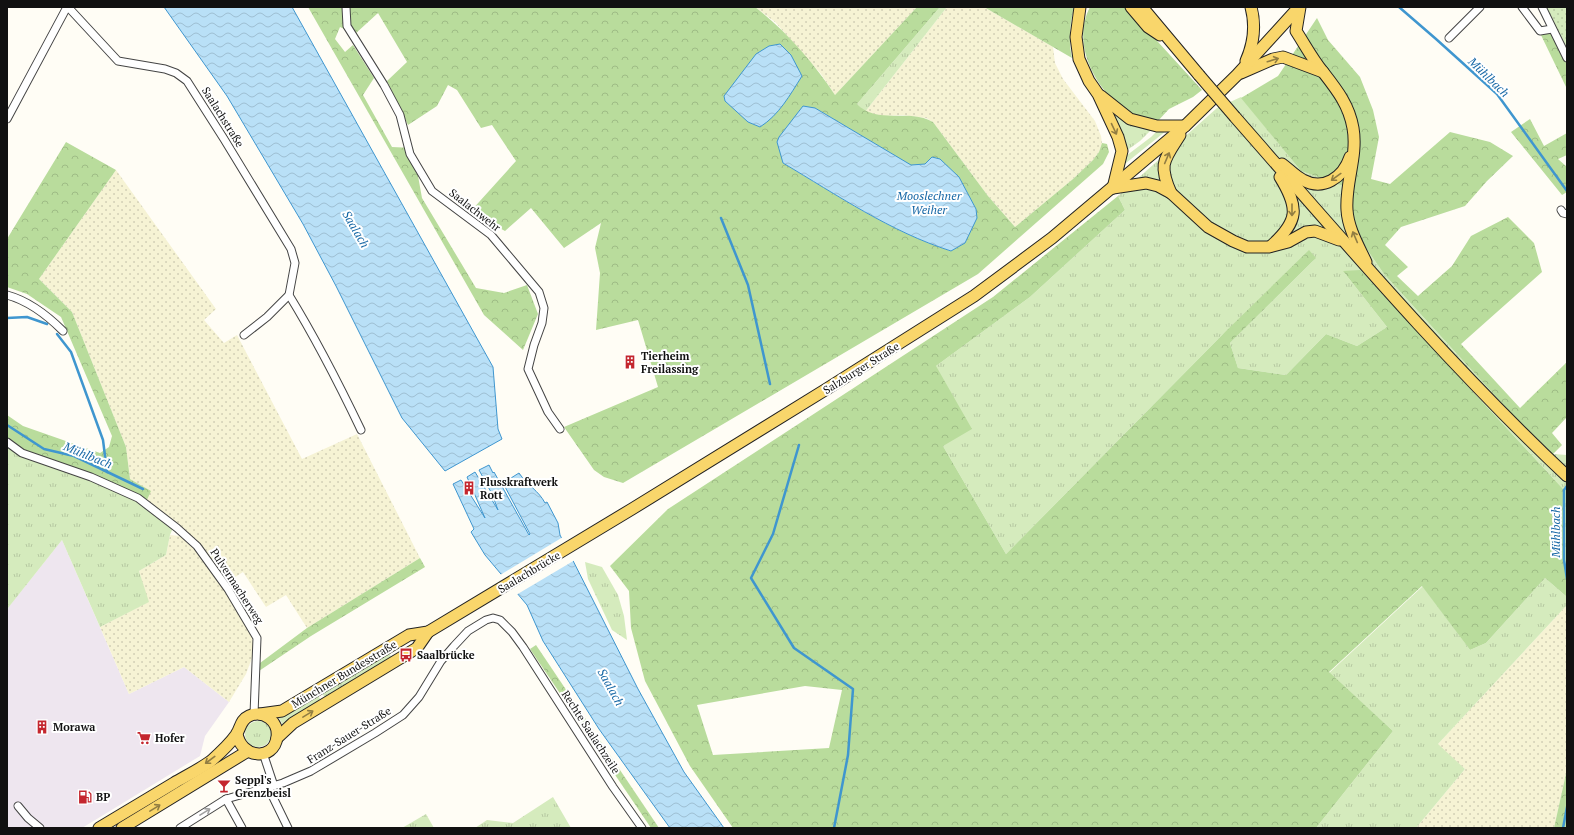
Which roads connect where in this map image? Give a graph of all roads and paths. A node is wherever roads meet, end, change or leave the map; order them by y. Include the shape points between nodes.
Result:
1 (68, 7) edge
2 (346, 7) edge
3 (1080, 7) edge
4 (1086, 7) edge
5 (1131, 7) edge
6 (1251, 7) edge
7 (1299, 7) edge
8 (1480, 7) edge
9 (1522, 7) edge
10 (1542, 7) edge
11 (1143, 8) edge
12 (1552, 29) junction
13 (1077, 31) junction
14 (1449, 38) dead end
15 (1172, 44) junction
16 (1567, 58) edge
17 (1323, 72) junction
18 (1237, 75) junction
19 (1098, 94) junction
20 (7, 119) edge
21 (1185, 126) junction
22 (1354, 144) junction
23 (1264, 150) junction
24 (1113, 188) junction
25 (1171, 193) junction
26 (1343, 242) junction
27 (1269, 247) junction
28 (1371, 273) junction
29 (7, 295) edge
30 (289, 295) junction
31 (63, 331) dead end
32 (244, 335) dead end
33 (560, 429) dead end
34 (361, 430) dead end
35 (7, 442) edge
36 (1565, 474) edge
37 (597, 531) joint
38 (461, 612) joint
39 (428, 632) junction
40 (523, 647) joint
41 (257, 714) junction
42 (237, 733) junction
43 (277, 738) junction
44 (248, 752) junction
45 (263, 753) junction
46 (271, 786) junction
47 (226, 799) junction
48 (18, 806) dead end
49 (182, 827) edge
50 (40, 828) edge
51 (99, 828) edge
52 (122, 828) edge
53 (242, 828) edge
54 (288, 828) edge
55 (642, 828) edge

1 - 20 street, Saalachstraße
1 - 30 street, Saalachstraße via 118,61 165,69 187,81 291,249 295,263
2 - 33 street, Saalachwehr via 347,26 400,115 410,154 432,191 491,235 539,292 544,308 542,323 528,369 548,412
3 - 13 main road
4 - 13 main road
5 - 15 main road via 1148,27
6 - 18 main road via 1254,19 1251,48
7 - 17 main road via 1296,31
7 - 18 main road
8 - 14 street
9 - 12 street via 1540,31
10 - 12 street
11 - 15 main road
12 - 16 street
13 - 19 main road via 1080,60
15 - 23 main road, bridge
18 -> 17 main road via 1284,57
17 - 22 main road via 1335,87 1349,113
18 - 21 main road
19 - 21 main road via 1130,119 1157,126
19 -> 24 main road via 1122,151
21 - 24 main road, Salzburger Straße
25 -> 21 main road via 1165,178 1165,159
22 -> 23 main road via 1344,171 1335,179 1322,184 1312,184 1302,179
28 -> 22 main road via 1350,227 1347,210
23 - 26 main road
23 -> 27 main road via 1291,195 1293,206 1289,228
24 - 25 main road via 1146,183
24 - 37 main road, Salzburger Straße via 1052,238 974,296
25 - 27 main road via 1208,226 1233,241 1247,247
26 - 27 main road via 1315,231 1306,232 1288,242
26 - 28 main road
28 - 36 main road via 1505,415
29 - 31 street via 21,299 52,320
30 - 32 street
30 - 34 street via 320,347
35 - 41 street, Pulvermacherweg via 22,453 91,477 138,498 196,546 228,589 257,638
37 - 38 main road, Saalachbrücke
38 - 39 main road, Münchner Bundesstraße
39 - 41 main road, Münchner Bundesstraße via 409,635 282,711
43 -> 39 main road, Münchner Bundesstraße via 293,723 417,648
40 - 46 street, Franz-Sauer-Straße via 500,620 486,620 468,631 454,646 441,661 418,698 403,714 311,772
40 - 55 street, Rechte Saalachzeile
41 - 42 main road via 241,722
41 - 43 main road via 272,720
42 - 44 main road via 240,744
42 -> 51 main road via 210,762
43 - 45 main road via 272,747
44 - 45 main road
52 -> 44 main road
45 - 46 street
46 - 47 street, Franz-Sauer-Straße
46 - 54 street
49 -> 47 street, Franz-Sauer-Straße
47 - 53 street
48 - 50 street

